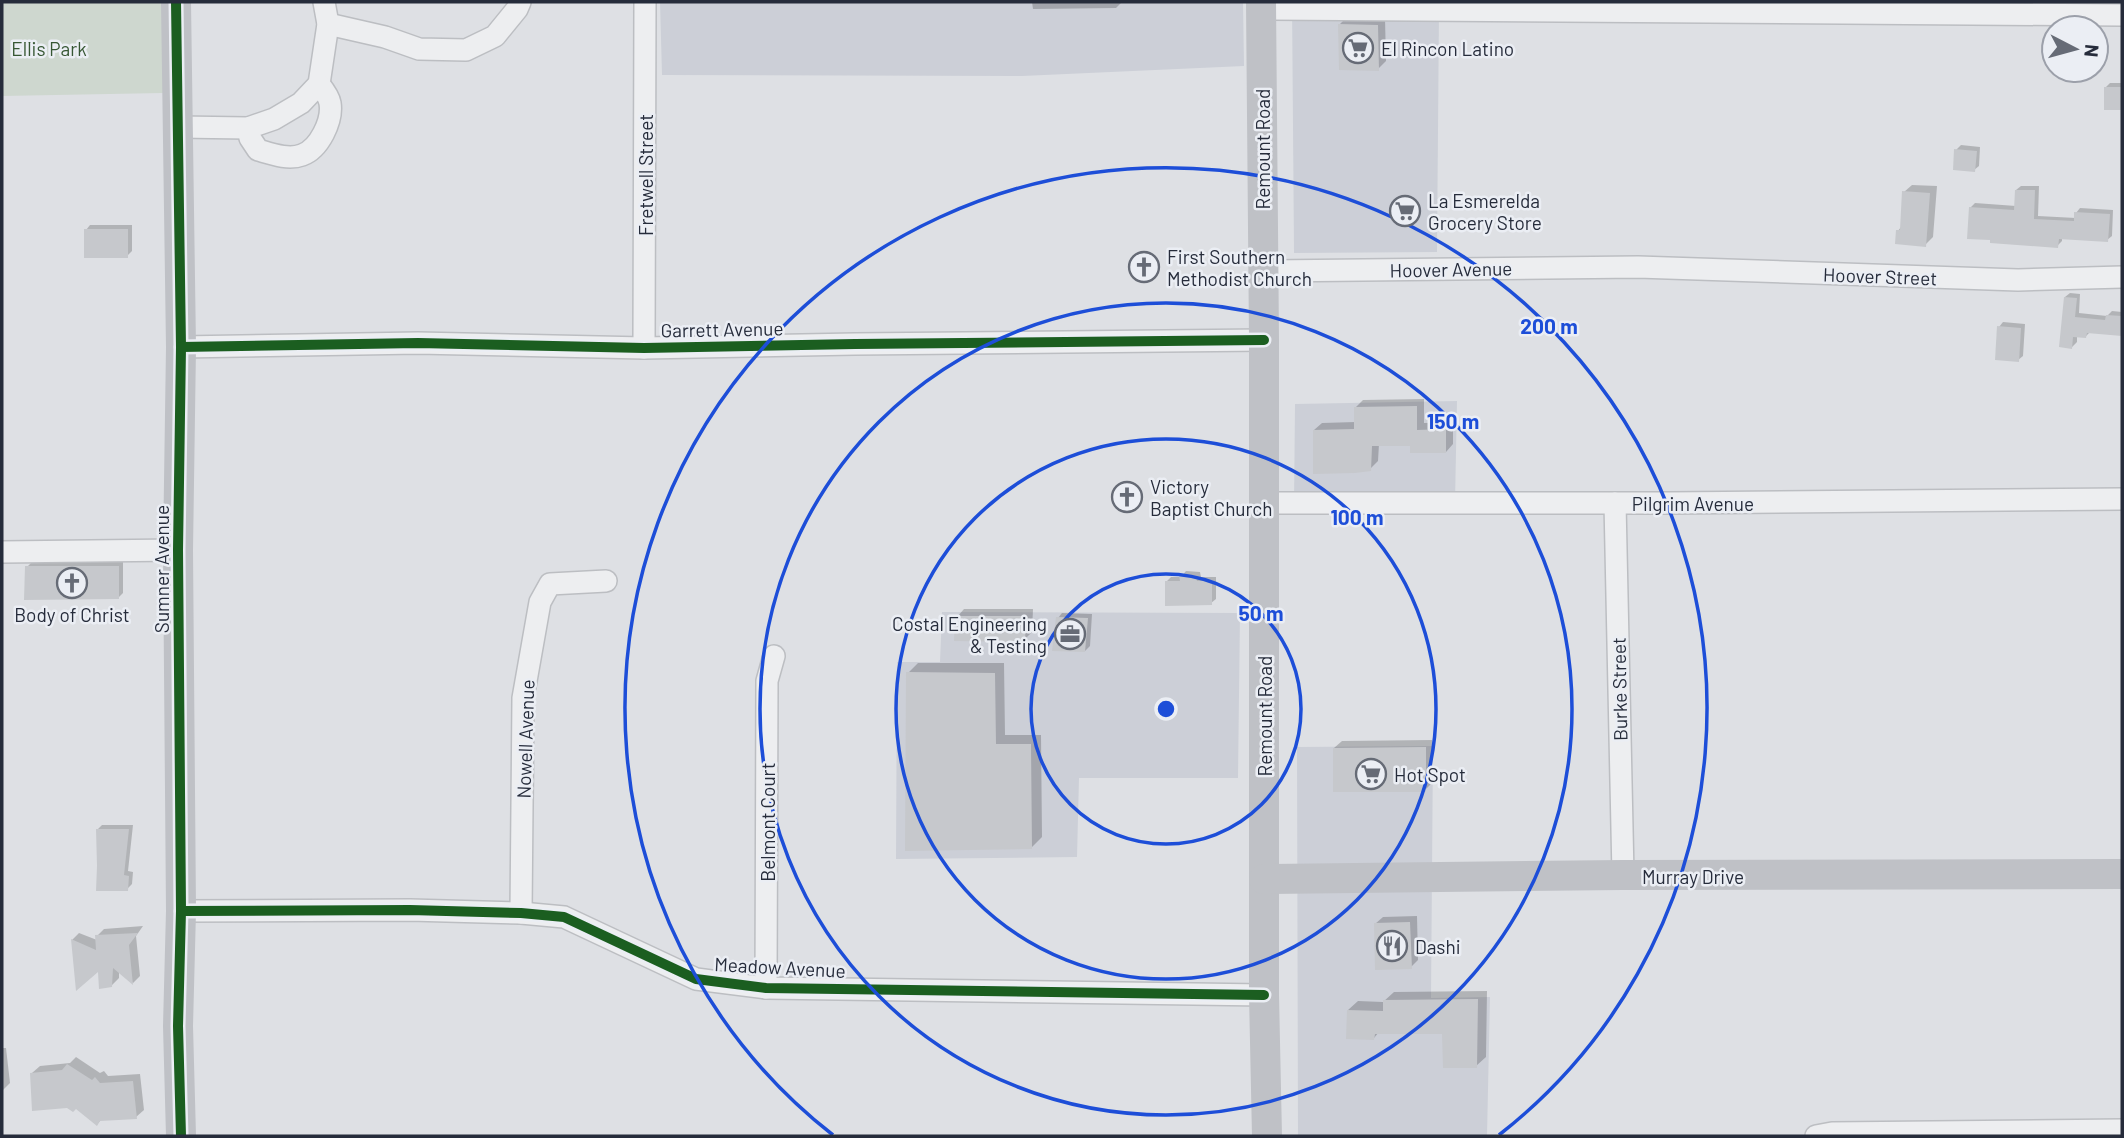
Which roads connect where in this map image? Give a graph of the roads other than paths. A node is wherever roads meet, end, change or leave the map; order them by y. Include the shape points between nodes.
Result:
1 (176, 2) edge
2 (324, 2) edge
3 (520, 2) edge
4 (645, 2) edge
5 (1261, 6) edge
6 (2122, 15) edge
7 (328, 24) junction
8 (319, 84) junction
9 (178, 127) junction
10 (248, 128) junction
11 (1639, 267) joint
12 (1263, 271) junction
13 (2122, 276) edge
14 (1264, 340) junction
15 (181, 346) junction
16 (644, 348) junction
17 (2122, 499) edge
18 (1265, 503) junction
19 (1615, 503) junction
20 (178, 550) junction
21 (2, 552) edge
22 (606, 581) dead end
23 (774, 656) dead end
24 (2122, 874) edge
25 (1623, 875) junction
26 (1264, 878) junction
27 (181, 911) junction
28 (521, 913) junction
29 (766, 988) junction
30 (1264, 995) junction
31 (2122, 1130) edge
32 (181, 1136) edge
33 (1267, 1136) edge
34 (1816, 1136) edge

1 - 9 street, Sumner Avenue
2 - 7 street
3 - 7 street via 495,36 466,50 419,49
4 - 16 street, Fretwell Street
5 - 6 street
5 - 12 street, Remount Road
7 - 8 street
8 - 10 street via 301,103
8 - 10 street via 330,103 328,122 319,142 303,155 280,156 258,150
9 - 10 street
9 - 15 street, Sumner Avenue
11 - 12 street, Hoover Avenue
11 - 13 street, Hoover Street via 2018,281
12 - 14 street, Remount Road
14 - 16 street, Garrett Avenue
14 - 18 street, Remount Road
15 - 16 street, Garrett Avenue via 418,343
15 - 20 street, Sumner Avenue
17 - 19 street, Pilgrim Avenue
18 - 19 street, Pilgrim Avenue
18 - 26 street, Remount Road
19 - 25 street, Burke Street
20 - 21 street
20 - 27 street, Sumner Avenue
22 - 28 street, Nowell Avenue via 550,584 540,602 523,698
23 - 29 street, Belmont Court via 767,681
24 - 25 street, Murray Drive
25 - 26 street, Murray Drive
26 - 30 street, Remount Road
27 - 28 street, Meadow Avenue
27 - 32 street, Sumner Avenue
28 - 29 street, Meadow Avenue via 564,917 696,979
29 - 30 street, Meadow Avenue
30 - 33 street, Remount Road
31 - 34 street

